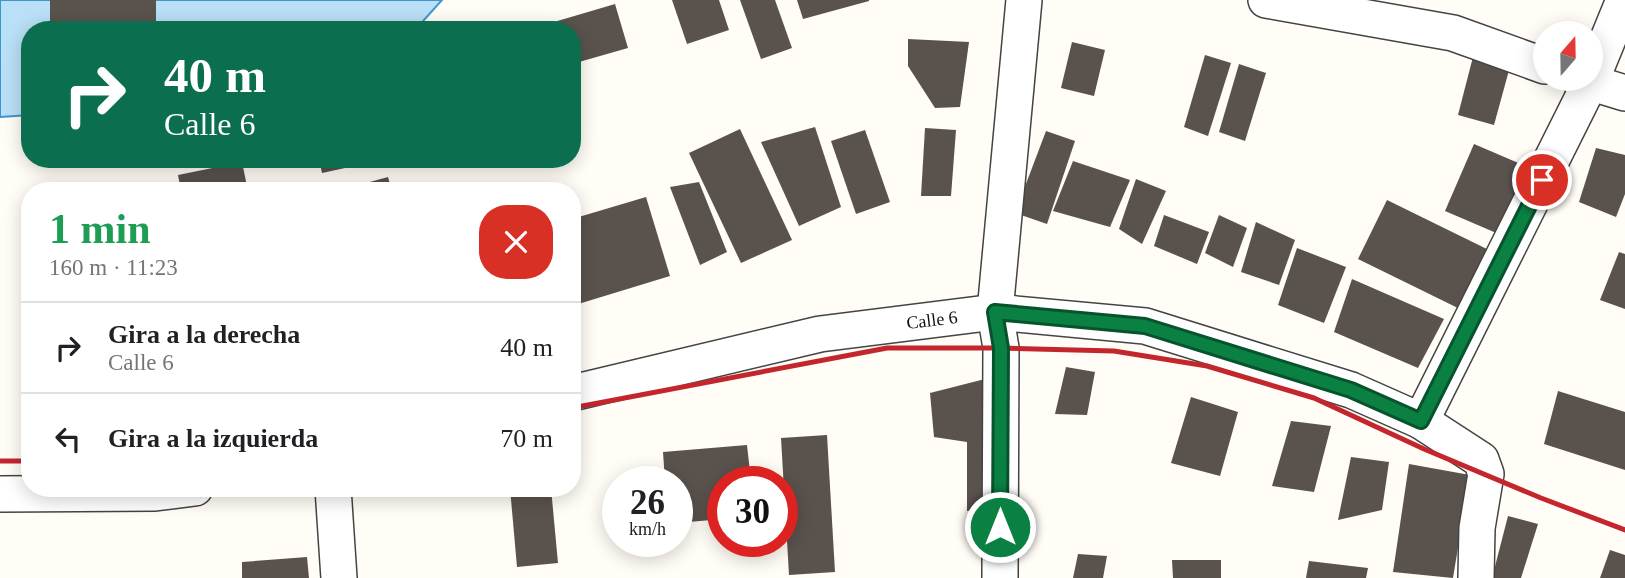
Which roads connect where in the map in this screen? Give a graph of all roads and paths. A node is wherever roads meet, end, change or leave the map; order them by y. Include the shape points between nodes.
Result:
1 (1024, 0) edge
2 (1266, 0) edge
3 (1624, 0) edge
4 (1603, 44) edge
5 (1533, 62) edge
6 (1603, 86) edge
7 (1580, 91) edge
8 (1625, 93) edge
9 (995, 312) junction
10 (581, 391) edge
11 (1421, 421) junction
12 (0, 494) edge
13 (21, 494) edge
14 (334, 497) edge
15 (339, 578) edge
16 (1000, 578) edge
17 (1476, 578) edge

1 - 9 street
2 - 5 street via 1453,33
3 - 4 street
6 - 8 street
7 - 11 street
9 - 10 street, Calle 6 via 820,334
9 - 11 street, Calle 6 via 1145,326 1351,390
9 - 16 street via 1001,348
11 - 17 street, Calle 6 via 1481,460 1486,474 1477,528
12 - 13 street
14 - 15 street

